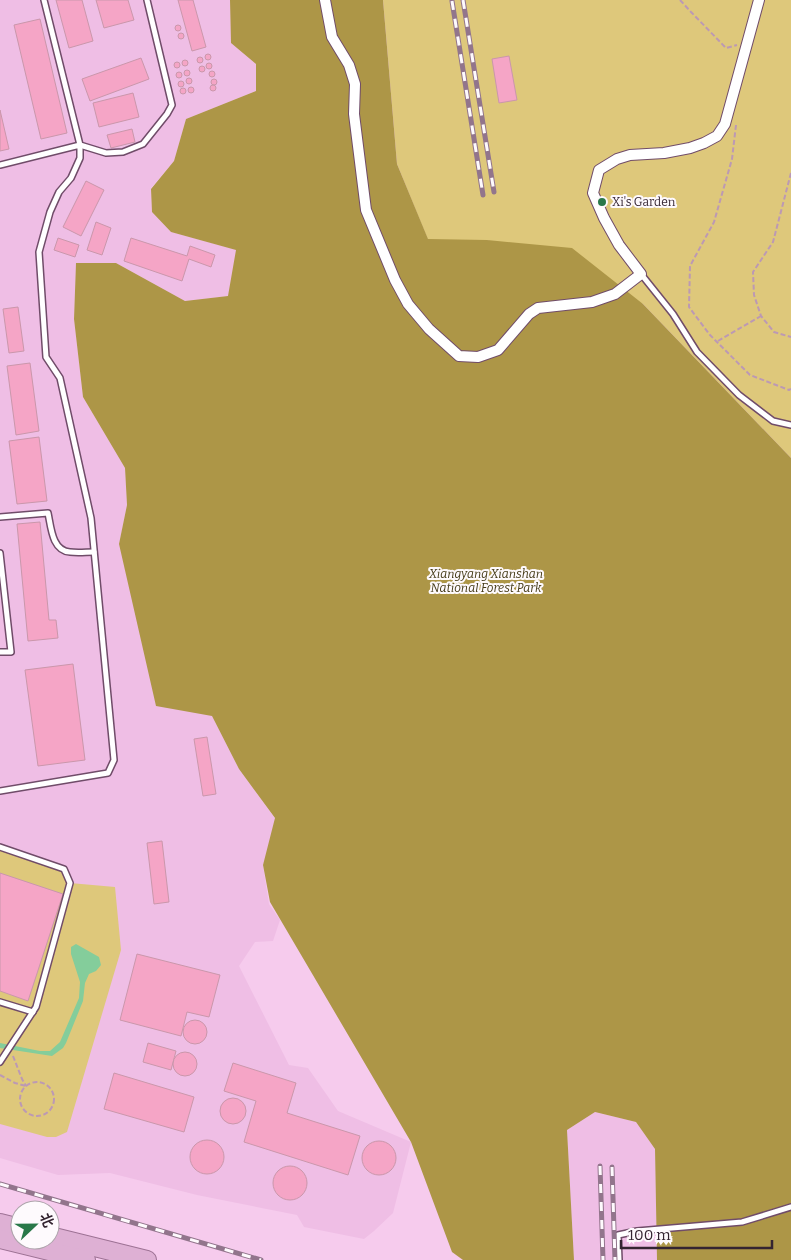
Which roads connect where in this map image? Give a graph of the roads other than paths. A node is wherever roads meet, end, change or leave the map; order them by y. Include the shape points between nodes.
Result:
1 (44, 0) edge
2 (147, 0) edge
3 (325, 0) edge
4 (758, 0) edge
5 (80, 145) junction
6 (0, 165) edge
7 (641, 274) junction
8 (791, 425) edge
9 (0, 517) edge
10 (94, 552) junction
11 (0, 553) edge
12 (0, 652) edge
13 (0, 791) edge
14 (0, 847) edge
15 (0, 1002) edge
16 (33, 1012) junction
17 (0, 1062) edge
18 (791, 1207) edge
19 (60, 1238) edge
20 (0, 1239) edge
21 (86, 1260) edge
22 (147, 1260) edge
23 (619, 1260) edge

1 - 5 lane
2 - 5 lane via 172,105 168,114 143,144 123,152 106,152
3 - 7 street via 332,37 349,65 355,84 354,114 366,210 394,280 408,304 429,329 459,356 478,357 498,350 538,308 592,302 615,294
4 - 7 street via 725,124 717,136 690,148 630,155 599,170 593,193 619,245
5 - 6 lane
5 - 10 lane via 80,158 50,212 39,252 46,357 60,378 91,518
7 - 8 lane via 673,314 697,352 739,395 773,421
9 - 10 lane via 48,513 56,545 68,552
10 - 13 lane via 114,760 108,773
11 - 12 lane via 11,652
14 - 16 lane via 64,869 70,883
15 - 16 lane
16 - 17 lane
18 - 23 lane via 742,1222 618,1235
19 - 22 highway
20 - 21 highway

